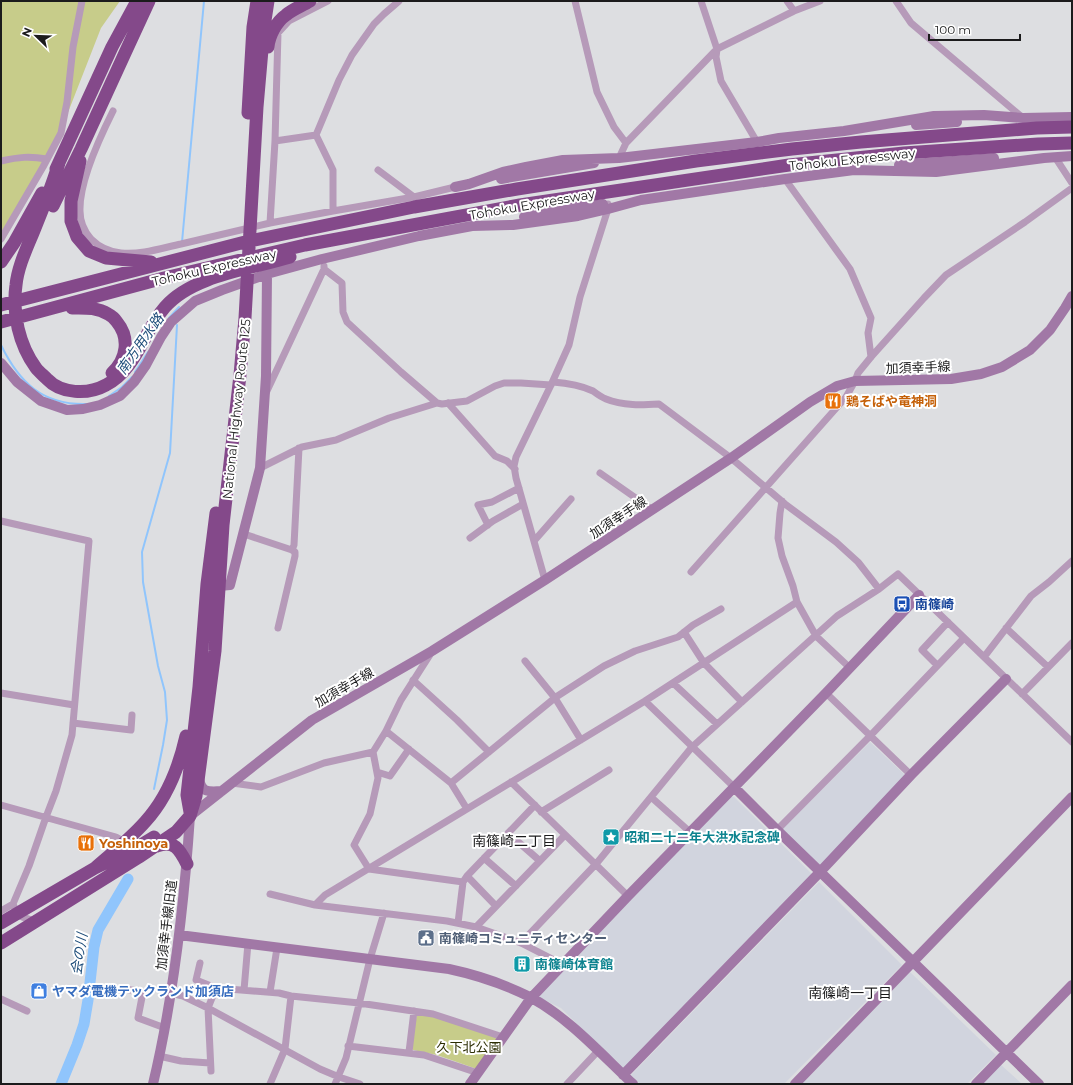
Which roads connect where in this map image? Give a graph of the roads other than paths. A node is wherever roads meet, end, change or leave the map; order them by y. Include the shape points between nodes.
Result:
1 (82, 1) edge
2 (137, 1) edge
3 (150, 1) edge
4 (252, 1) edge
5 (257, 1) edge
6 (268, 1) edge
7 (310, 1) edge
8 (328, 1) edge
9 (399, 1) edge
10 (575, 1) edge
11 (787, 1) edge
12 (820, 1) edge
13 (896, 1) edge
14 (703, 2) edge
15 (794, 12) junction
16 (254, 27) junction
17 (717, 49) junction
18 (258, 107) junction
19 (113, 111) dead end
20 (1023, 118) junction
21 (1072, 119) edge
22 (876, 126) junction
23 (316, 135) junction
24 (275, 142) junction
25 (757, 142) junction
26 (626, 143) junction
27 (1072, 143) edge
28 (81, 149) junction
29 (1072, 156) edge
30 (1055, 157) junction
31 (618, 158) junction
32 (1044, 158) junction
33 (1, 161) edge
34 (53, 161) junction
35 (378, 170) dead end
36 (854, 170) junction
37 (249, 177) junction
38 (785, 179) junction
39 (1072, 183) edge
40 (470, 184) junction
41 (454, 187) joint
42 (1072, 188) edge
43 (414, 197) junction
44 (608, 206) junction
45 (333, 210) junction
46 (270, 223) junction
47 (472, 226) junction
48 (370, 233) junction
49 (35, 236) junction
50 (1, 238) edge
51 (1, 262) edge
52 (163, 263) junction
53 (323, 264) junction
54 (267, 274) junction
55 (1072, 296) edge
56 (1, 305) edge
57 (48, 309) junction
58 (1, 322) edge
59 (871, 357) junction
60 (1, 364) edge
61 (51, 379) junction
62 (855, 381) junction
63 (552, 383) junction
64 (264, 396) junction
65 (437, 403) junction
66 (448, 403) junction
67 (299, 448) junction
68 (731, 458) junction
69 (260, 468) junction
70 (515, 468) junction
71 (600, 473) dead end
72 (519, 488) junction
73 (766, 488) junction
74 (571, 499) dead end
75 (782, 501) junction
76 (523, 504) junction
77 (653, 510) junction
78 (1, 521) edge
79 (488, 525) junction
80 (244, 534) junction
81 (470, 538) dead end
82 (534, 541) junction
83 (292, 550) junction
84 (1072, 561) edge
85 (690, 572) dead end
86 (545, 580) junction
87 (213, 585) junction
88 (879, 588) junction
89 (919, 595) junction
90 (797, 602) junction
91 (721, 609) dead end
92 (948, 622) junction
93 (278, 628) dead end
94 (1006, 628) junction
95 (684, 632) junction
96 (816, 636) junction
97 (964, 638) junction
98 (1072, 643) edge
99 (432, 651) junction
100 (984, 657) junction
101 (525, 661) dead end
102 (704, 663) junction
103 (937, 665) junction
104 (850, 668) junction
105 (1048, 668) junction
106 (1006, 679) junction
107 (413, 680) junction
108 (673, 683) junction
109 (1, 693) edge
110 (826, 693) junction
111 (1022, 694) junction
112 (554, 698) junction
113 (645, 701) junction
114 (742, 702) junction
115 (74, 705) junction
116 (132, 716) dead end
117 (73, 723) junction
118 (717, 724) junction
119 (386, 731) junction
120 (870, 736) junction
121 (1071, 739) edge
122 (581, 740) junction
123 (692, 747) junction
124 (409, 749) junction
125 (373, 752) junction
126 (489, 752) junction
127 (609, 770) dead end
128 (377, 772) junction
129 (911, 775) junction
130 (199, 776) junction
131 (511, 782) junction
132 (232, 783) junction
133 (451, 783) junction
134 (734, 787) junction
135 (222, 791) junction
136 (651, 796) junction
137 (1072, 797) edge
138 (1, 805) edge
139 (535, 805) junction
140 (467, 808) junction
141 (541, 812) junction
142 (190, 816) junction
143 (46, 817) junction
144 (777, 830) junction
145 (690, 832) junction
146 (508, 833) junction
147 (565, 835) junction
148 (125, 842) junction
149 (153, 847) junction
150 (484, 858) junction
151 (540, 861) junction
152 (187, 864) junction
153 (596, 864) junction
154 (95, 868) junction
155 (369, 869) junction
156 (820, 872) junction
157 (465, 879) junction
158 (516, 886) junction
159 (270, 894) dead end
160 (628, 896) junction
161 (315, 905) junction
162 (496, 906) junction
163 (15, 908) junction
164 (1, 911) edge
165 (384, 913) junction
166 (36, 921) junction
167 (1, 923) edge
168 (458, 923) junction
169 (476, 927) junction
170 (179, 935) junction
171 (1, 943) edge
172 (248, 943) junction
173 (521, 943) junction
174 (277, 948) junction
175 (370, 958) junction
176 (913, 962) junction
177 (200, 963) dead end
178 (562, 964) junction
179 (1072, 985) edge
180 (216, 988) junction
181 (125, 989) dead end
182 (244, 990) junction
183 (270, 992) junction
184 (170, 993) junction
185 (291, 996) junction
186 (531, 998) junction
187 (1, 999) edge
188 (359, 1003) junction
189 (208, 1008) junction
190 (27, 1011) dead end
191 (414, 1011) junction
192 (166, 1028) junction
193 (503, 1037) junction
194 (348, 1046) junction
195 (286, 1049) junction
196 (598, 1051) junction
197 (409, 1052) junction
198 (1006, 1052) junction
199 (160, 1056) junction
200 (210, 1062) junction
201 (211, 1071) dead end
202 (478, 1073) junction
203 (623, 1075) junction
204 (339, 1077) junction
205 (153, 1084) edge
206 (270, 1084) edge
207 (336, 1084) edge
208 (360, 1084) edge
209 (470, 1084) edge
210 (567, 1084) edge
211 (633, 1084) edge
212 (795, 1084) edge
213 (976, 1084) edge
214 (1039, 1084) edge

1 - 34 street via 73,47 67,102
2 - 34 highway
3 - 28 highway
4 - 16 highway
5 - 16 highway, National Highway Route 125
6 - 18 highway, National Highway Route 125
7 - 18 highway via 285,15 268,41 263,94
8 - 24 street via 288,21 278,33
9 - 23 street via 374,24 352,55 338,80
10 - 26 street via 597,92 614,127
11 - 15 street
12 - 15 street
13 - 20 street via 911,23
14 - 17 street
15 - 17 street
16 - 37 highway, National Highway Route 125
17 - 25 street via 721,81
17 - 26 street
18 - 37 highway, National Highway Route 125
19 - 46 street via 95,150 78,202 85,231 98,245 122,253 150,250
20 - 21 street
20 - 22 street
20 - 22 street via 934,116
21 - 52 highway, Tohoku Expressway via 1037,128 792,148 525,187 245,242
22 - 25 street
23 - 24 street
23 - 45 street via 333,170
24 - 46 street
25 - 31 street
26 - 31 street
27 - 48 highway, Tohoku Expressway via 904,153 789,165 520,204
28 - 49 highway
28 - 52 highway via 70,220 78,237 90,251 106,258
29 - 30 street
30 - 32 street
30 - 39 street
31 - 40 street via 552,172
31 - 40 street via 562,160 503,172
32 - 36 street via 947,160
32 - 36 street via 936,172
33 - 34 street via 33,156
34 - 49 highway via 51,190
34 - 50 street
34 - 51 highway via 14,243
35 - 43 street
36 - 38 street
37 - 87 highway, National Highway Route 125 via 240,375 224,525
38 - 44 street
38 - 59 street via 850,269 870,318 868,333
40 - 41 street
41 - 43 street
42 - 59 street via 946,275
43 - 45 street
44 - 47 street via 559,209
44 - 47 street via 578,216 513,225
44 - 63 street via 580,296 569,345
45 - 46 street
47 - 53 street via 419,236
48 - 57 highway, Tohoku Expressway via 305,245 164,278
48 - 61 highway via 196,284 166,306 153,322 128,368 104,386 70,391 58,387
49 - 61 highway via 22,261 16,285 15,310 18,330 26,351 36,368
52 - 56 highway, Tohoku Expressway
53 - 54 street
53 - 64 street via 280,366
53 - 65 street via 342,283 343,312 347,322
54 - 60 street via 195,301 171,322 134,382 120,396 100,404 67,410 40,401 17,382
54 - 64 street
55 - 62 street, 加須幸手線 via 1050,330 1030,350 1002,367 950,380
57 - 58 highway, Tohoku Expressway
57 - 61 highway via 101,310 109,314 120,326 126,343 119,366 104,379 92,384 76,385
59 - 62 street
62 - 68 street, 加須幸手線 via 837,386 810,402
62 - 73 street via 846,397
63 - 66 street via 504,383 467,401
63 - 68 street via 574,384 618,402 640,406 659,404
63 - 70 street via 516,457
64 - 69 street
65 - 66 street
65 - 67 street via 389,418 336,440
66 - 70 street via 495,456
67 - 69 street
67 - 83 street
68 - 73 street
68 - 77 street, 加須幸手線
69 - 80 street
70 - 72 street
71 - 77 street
72 - 76 street
72 - 79 street via 492,502 478,505
73 - 75 street
73 - 85 street
74 - 82 street
75 - 88 street via 836,542 858,562
75 - 90 street via 778,538
76 - 79 street
76 - 82 street
77 - 86 street, 加須幸手線
78 - 115 street via 89,541
79 - 81 street
80 - 83 street
80 - 87 street via 230,585
82 - 86 street
83 - 93 street via 295,556
84 - 94 street via 1031,596
86 - 99 street, 加須幸手線
87 - 130 highway, National Highway Route 125 via 215,651
87 - 142 highway, National Highway Route 125 via 187,795
87 - 148 highway via 183,752 164,797 146,821
88 - 89 street via 898,574
88 - 96 street via 837,616
89 - 92 street
89 - 104 street
90 - 96 street
90 - 102 street
91 - 95 street
92 - 97 street
92 - 103 street via 922,650
94 - 100 street
94 - 105 street
95 - 102 street
95 - 112 street via 678,637 635,651 604,666
96 - 104 street
96 - 114 street
97 - 100 street
97 - 103 street
98 - 105 street
99 - 107 street
99 - 132 street, 加須幸手線 via 312,720
100 - 106 street
101 - 112 street
102 - 108 street
102 - 114 street
103 - 120 street
104 - 110 street
105 - 111 street
106 - 111 street
106 - 129 street
107 - 119 street
107 - 126 street
108 - 113 street
108 - 118 street
109 - 115 street
110 - 120 street
110 - 134 street
111 - 121 street
112 - 122 street
112 - 126 street
113 - 122 street
113 - 123 street
114 - 118 street
115 - 117 street
116 - 117 street via 131,730
117 - 143 street via 56,792
118 - 123 street
119 - 124 street
119 - 125 street
120 - 129 street
120 - 144 street
122 - 131 street
123 - 134 street
123 - 136 street
124 - 128 street via 390,776
124 - 133 street
125 - 128 street
125 - 132 street via 324,763 261,788
126 - 133 street
127 - 141 street
128 - 155 street via 370,814 354,845
129 - 156 street
130 - 135 street via 201,787 206,791
130 - 142 highway, National Highway Route 125
131 - 139 street
131 - 140 street
132 - 135 street, 加須幸手線
133 - 140 street
134 - 144 street
134 - 145 street
135 - 142 street, 加須幸手線
136 - 145 street
136 - 153 street
137 - 176 street
138 - 143 street
139 - 141 street
139 - 146 street
140 - 155 street
141 - 147 street
142 - 149 highway, National Highway Route 125 via 176,832
142 - 152 street, 加須幸手線旧道
142 - 154 highway via 136,848
143 - 148 street via 116,837
143 - 163 street
144 - 156 street
145 - 160 street
146 - 150 street
146 - 151 street
147 - 151 street
147 - 153 street
148 - 154 highway
149 - 152 highway via 163,843 174,846 181,852
149 - 166 highway, National Highway Route 125
150 - 157 street
150 - 158 street
151 - 158 street
152 - 170 street, 加須幸手線旧道
153 - 160 street
153 - 173 street
154 - 163 highway
155 - 157 street
155 - 161 street via 324,895
156 - 176 street
156 - 203 street
157 - 162 street
157 - 168 street
158 - 162 street
159 - 161 street
160 - 178 street
161 - 165 street
162 - 169 street
163 - 164 street
163 - 166 street via 21,917
163 - 167 highway
165 - 168 street
165 - 175 street
166 - 171 highway, National Highway Route 125
168 - 169 street
169 - 173 street
170 - 172 street
170 - 184 street, 加須幸手線旧道
172 - 174 street
172 - 182 street
173 - 178 street
174 - 175 street
174 - 183 street
175 - 186 street via 468,973
175 - 188 street
176 - 198 street
176 - 212 street
177 - 180 street via 196,980
178 - 186 street
179 - 198 street
180 - 182 street
180 - 189 street
181 - 192 street via 143,992 138,1018
182 - 183 street
183 - 185 street
184 - 189 street
184 - 192 street, 加須幸手線旧道
185 - 188 street
185 - 195 street
186 - 193 street
186 - 196 street via 566,1022
187 - 190 street
188 - 191 street
188 - 194 street
189 - 195 street
189 - 200 street
191 - 193 street via 433,1014
191 - 197 street
192 - 199 street, 加須幸手線旧道
193 - 202 street
194 - 197 street
194 - 204 street
195 - 204 street
195 - 206 street
196 - 203 street
196 - 210 street
197 - 202 street via 439,1059
198 - 213 street
198 - 214 street
199 - 200 street
199 - 205 street, 加須幸手線旧道
200 - 201 street
202 - 209 street
203 - 211 street
204 - 207 street
204 - 208 street

